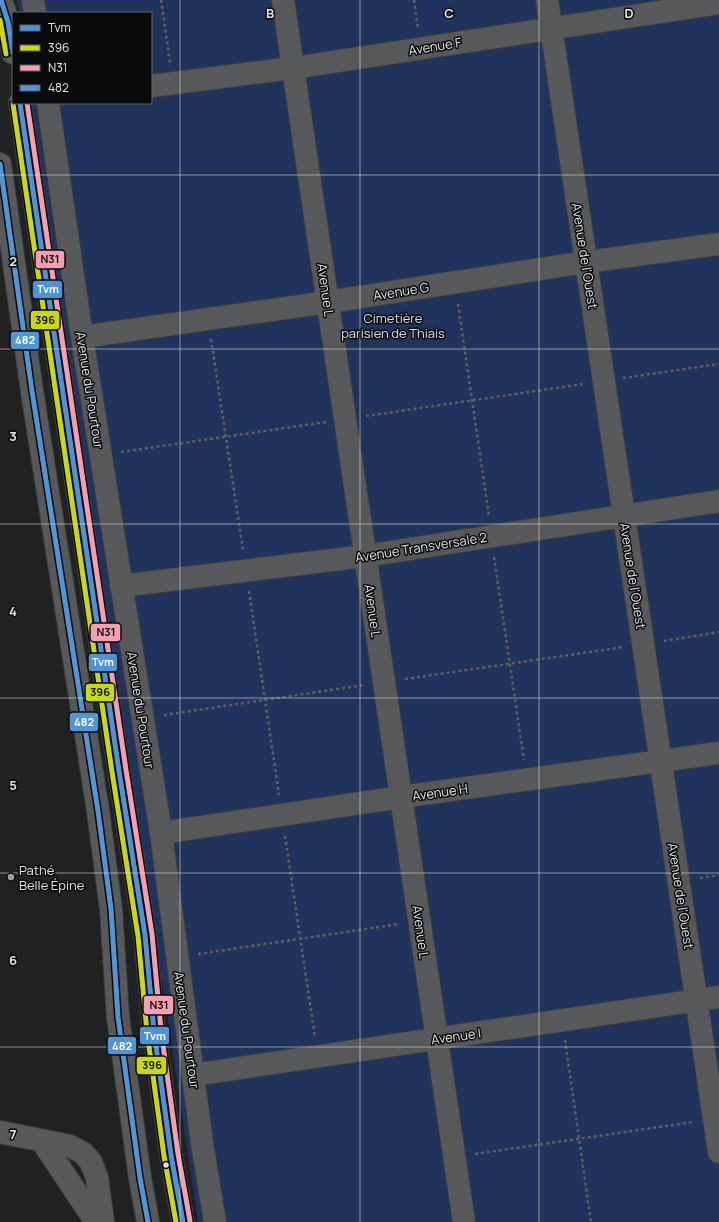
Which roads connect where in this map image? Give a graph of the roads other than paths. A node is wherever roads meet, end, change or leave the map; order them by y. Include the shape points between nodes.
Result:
1 (1, 0) edge
2 (33, 0) edge
3 (283, 0) edge
4 (547, 0) edge
5 (719, 3) edge
6 (35, 12) edge
7 (551, 28) junction
8 (12, 47) edge
9 (293, 68) junction
10 (152, 86) edge
11 (20, 104) edge
12 (48, 104) edge
13 (0, 164) edge
14 (719, 244) edge
15 (586, 262) junction
16 (328, 302) junction
17 (82, 337) junction
18 (719, 501) edge
19 (624, 516) junction
20 (365, 556) junction
21 (121, 586) junction
22 (719, 754) edge
23 (661, 762) junction
24 (401, 797) junction
25 (161, 833) junction
26 (719, 997) edge
27 (696, 1000) junction
28 (437, 1039) junction
29 (193, 1075) junction
30 (0, 1132) edge
31 (42, 1141) junction
32 (719, 1152) edge
33 (96, 1222) edge
34 (102, 1222) edge
35 (148, 1222) edge
36 (183, 1222) edge
37 (215, 1222) edge
38 (464, 1222) edge

1 - 8 street
2 - 6 street
3 - 9 street, Avenue L
4 - 7 street, Avenue de l'Ouest
5 - 7 street, Avenue F
7 - 9 street, Avenue F
7 - 15 street, Avenue de l'Ouest
9 - 10 street, Avenue F
9 - 16 street, Avenue L
11 - 36 street via 145,935 154,1031
12 - 17 street, Avenue du Pourtour
13 - 35 street via 32,391 99,819 111,909 118,1017
14 - 15 street, Avenue G
15 - 16 street, Avenue G
15 - 19 street, Avenue de l'Ouest
16 - 17 street, Avenue G
16 - 20 street, Avenue L
17 - 21 street, Avenue du Pourtour
18 - 19 street, Avenue Transversale 2
19 - 20 street, Avenue Transversale 2
19 - 23 street, Avenue de l'Ouest
20 - 21 street, Avenue Transversale 2
20 - 24 street, Avenue L
21 - 25 street, Avenue du Pourtour
22 - 23 street, Avenue H
23 - 24 street, Avenue H
23 - 27 street, Avenue de l'Ouest
24 - 25 street, Avenue H
24 - 28 street, Avenue L
25 - 29 street, Avenue du Pourtour
26 - 27 street, Avenue I
27 - 28 street, Avenue I
27 - 32 street, Avenue de l'Ouest
28 - 29 street, Avenue I
28 - 38 street, Avenue L
29 - 37 street, Avenue du Pourtour
30 - 31 street
31 - 33 street
31 - 34 street via 70,1146 83,1153 91,1162 98,1178

